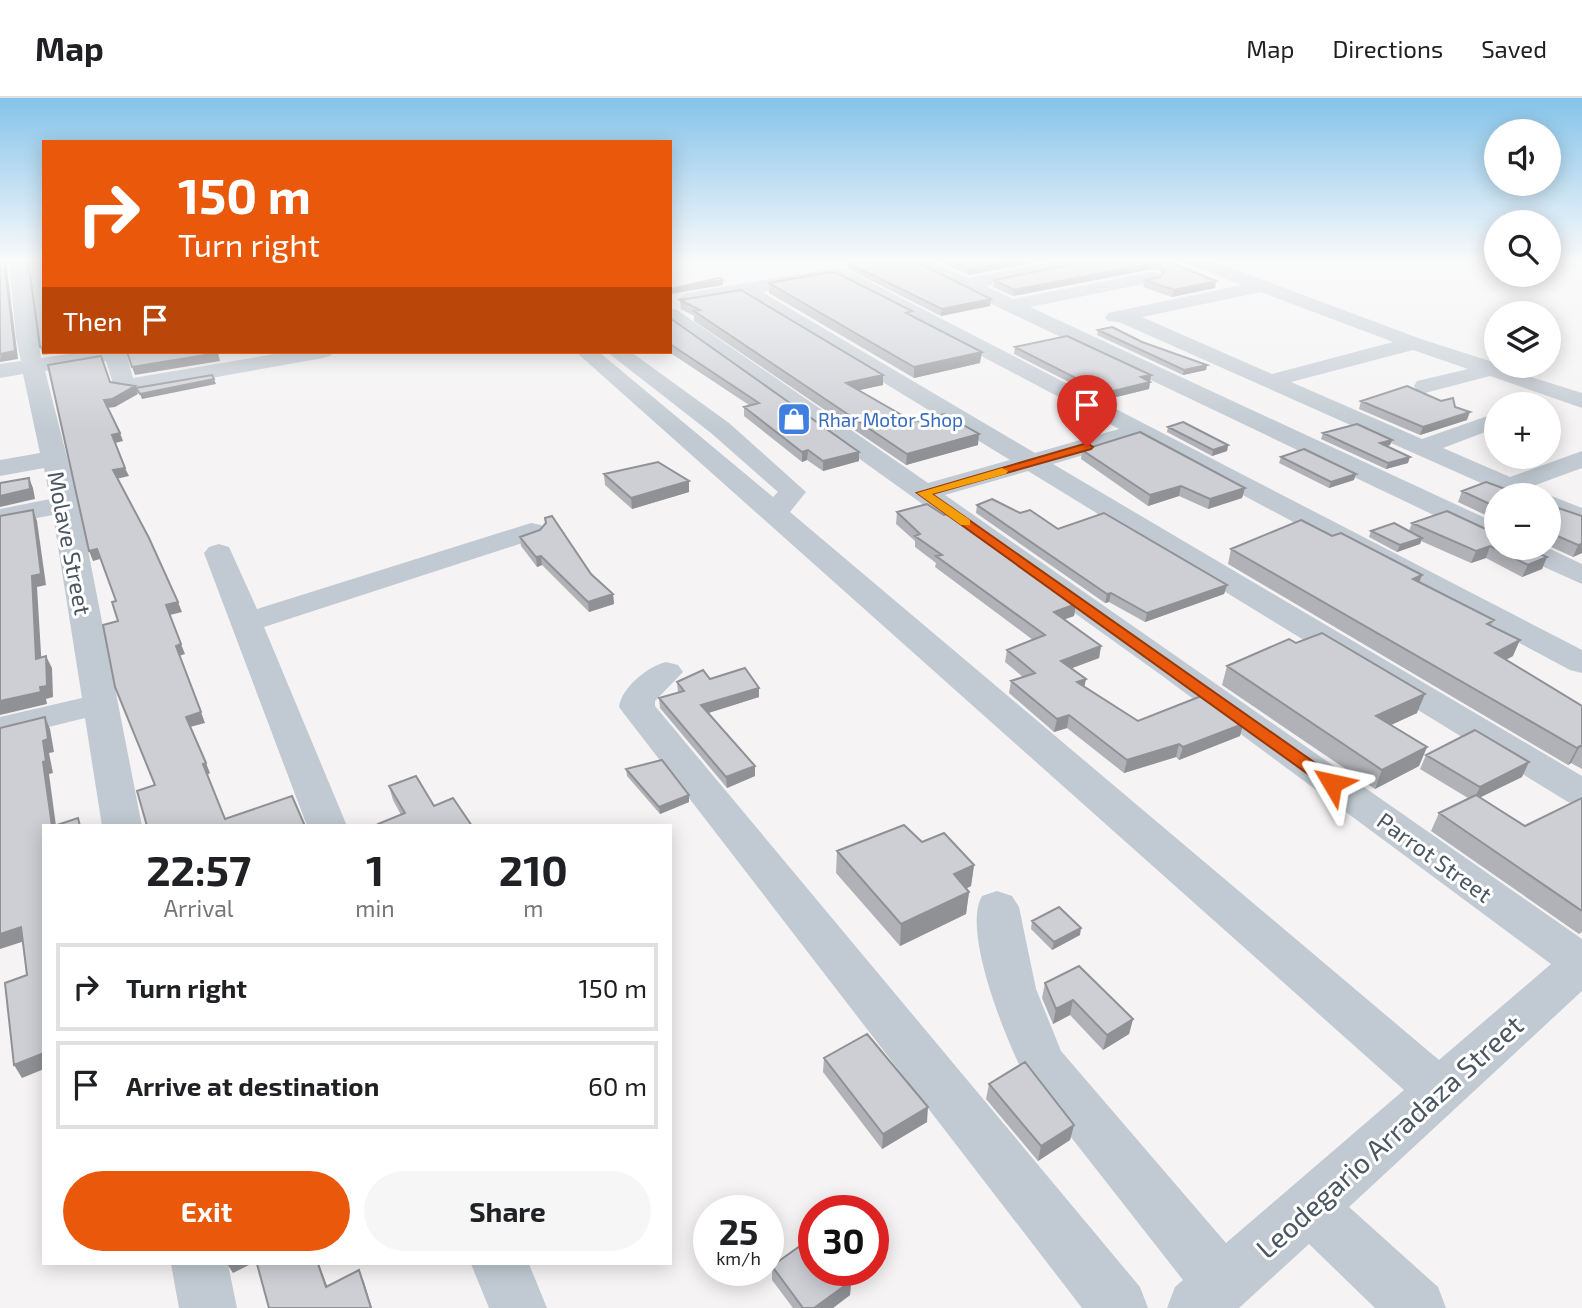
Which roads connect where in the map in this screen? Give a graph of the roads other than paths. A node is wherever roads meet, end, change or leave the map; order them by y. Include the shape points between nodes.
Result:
1 (16, 316) edge
2 (673, 316) edge
3 (790, 316) edge
4 (922, 316) edge
5 (1032, 316) edge
6 (1120, 316) edge
7 (1123, 316) edge
8 (1344, 316) edge
9 (1059, 330) junction
10 (1414, 343) junction
11 (109, 354) edge
12 (115, 354) edge
13 (589, 354) edge
14 (621, 354) edge
15 (322, 357) edge
16 (33, 366) junction
17 (1484, 366) edge
18 (0, 371) edge
19 (1484, 371) edge
20 (1518, 378) edge
21 (1270, 381) junction
22 (1425, 386) dead end
23 (1577, 400) edge
24 (659, 416) junction
25 (1484, 424) edge
26 (720, 428) junction
27 (1140, 432) junction
28 (1420, 448) junction
29 (54, 458) junction
30 (1582, 459) edge
31 (1034, 462) junction
32 (0, 468) edge
33 (721, 469) junction
34 (770, 470) junction
35 (1501, 483) edge
36 (1536, 483) edge
37 (923, 493) junction
38 (65, 504) junction
39 (1561, 508) edge
40 (775, 511) junction
41 (0, 517) edge
42 (1582, 518) edge
43 (1484, 528) edge
44 (531, 531) edge
45 (219, 553) dead end
46 (1550, 560) edge
47 (1582, 575) edge
48 (246, 622) junction
49 (1582, 663) edge
50 (666, 672) dead end
51 (100, 704) junction
52 (0, 728) edge
53 (1582, 793) edge
54 (122, 824) edge
55 (326, 824) edge
56 (997, 907) dead end
57 (1582, 964) edge
58 (1440, 1091) junction
59 (1309, 1208) junction
60 (200, 1265) edge
61 (500, 1265) edge
62 (1210, 1296) edge
63 (208, 1308) edge
64 (518, 1308) edge
65 (1119, 1308) edge
66 (1417, 1308) edge

1 - 16 street, Molave Street
2 - 37 street, Parrot Street
3 - 31 street
4 - 27 street
5 - 9 street
6 - 9 street
7 - 21 street
8 - 10 street
9 - 43 street
10 - 17 street
10 - 21 street
11 - 16 street
12 - 15 street via 122,383 132,385
13 - 24 street
14 - 26 street
16 - 18 street
16 - 29 street, Molave Street
19 - 22 street
20 - 23 street
21 - 28 street
24 - 26 street
24 - 33 street
25 - 28 street
26 - 34 street
27 - 31 street
27 - 49 street
28 - 35 street
29 - 32 street
29 - 38 street, Molave Street
30 - 36 street
31 - 37 street
31 - 53 street
33 - 34 street
33 - 40 street
34 - 40 street via 793,492
37 - 57 street, Parrot Street
38 - 41 street
38 - 51 street, Molave Street
39 - 42 street
40 - 58 street
44 - 48 street
45 - 48 street
46 - 47 street
48 - 55 street
50 - 65 street via 638,698 637,707
51 - 52 street
51 - 54 street, Molave Street
56 - 62 street via 1008,976 1024,1028 1044,1066
57 - 58 street, Leodegario Arradaza Street
58 - 59 street, Leodegario Arradaza Street
59 - 62 street, Leodegario Arradaza Street
59 - 66 street
60 - 63 street
61 - 64 street

